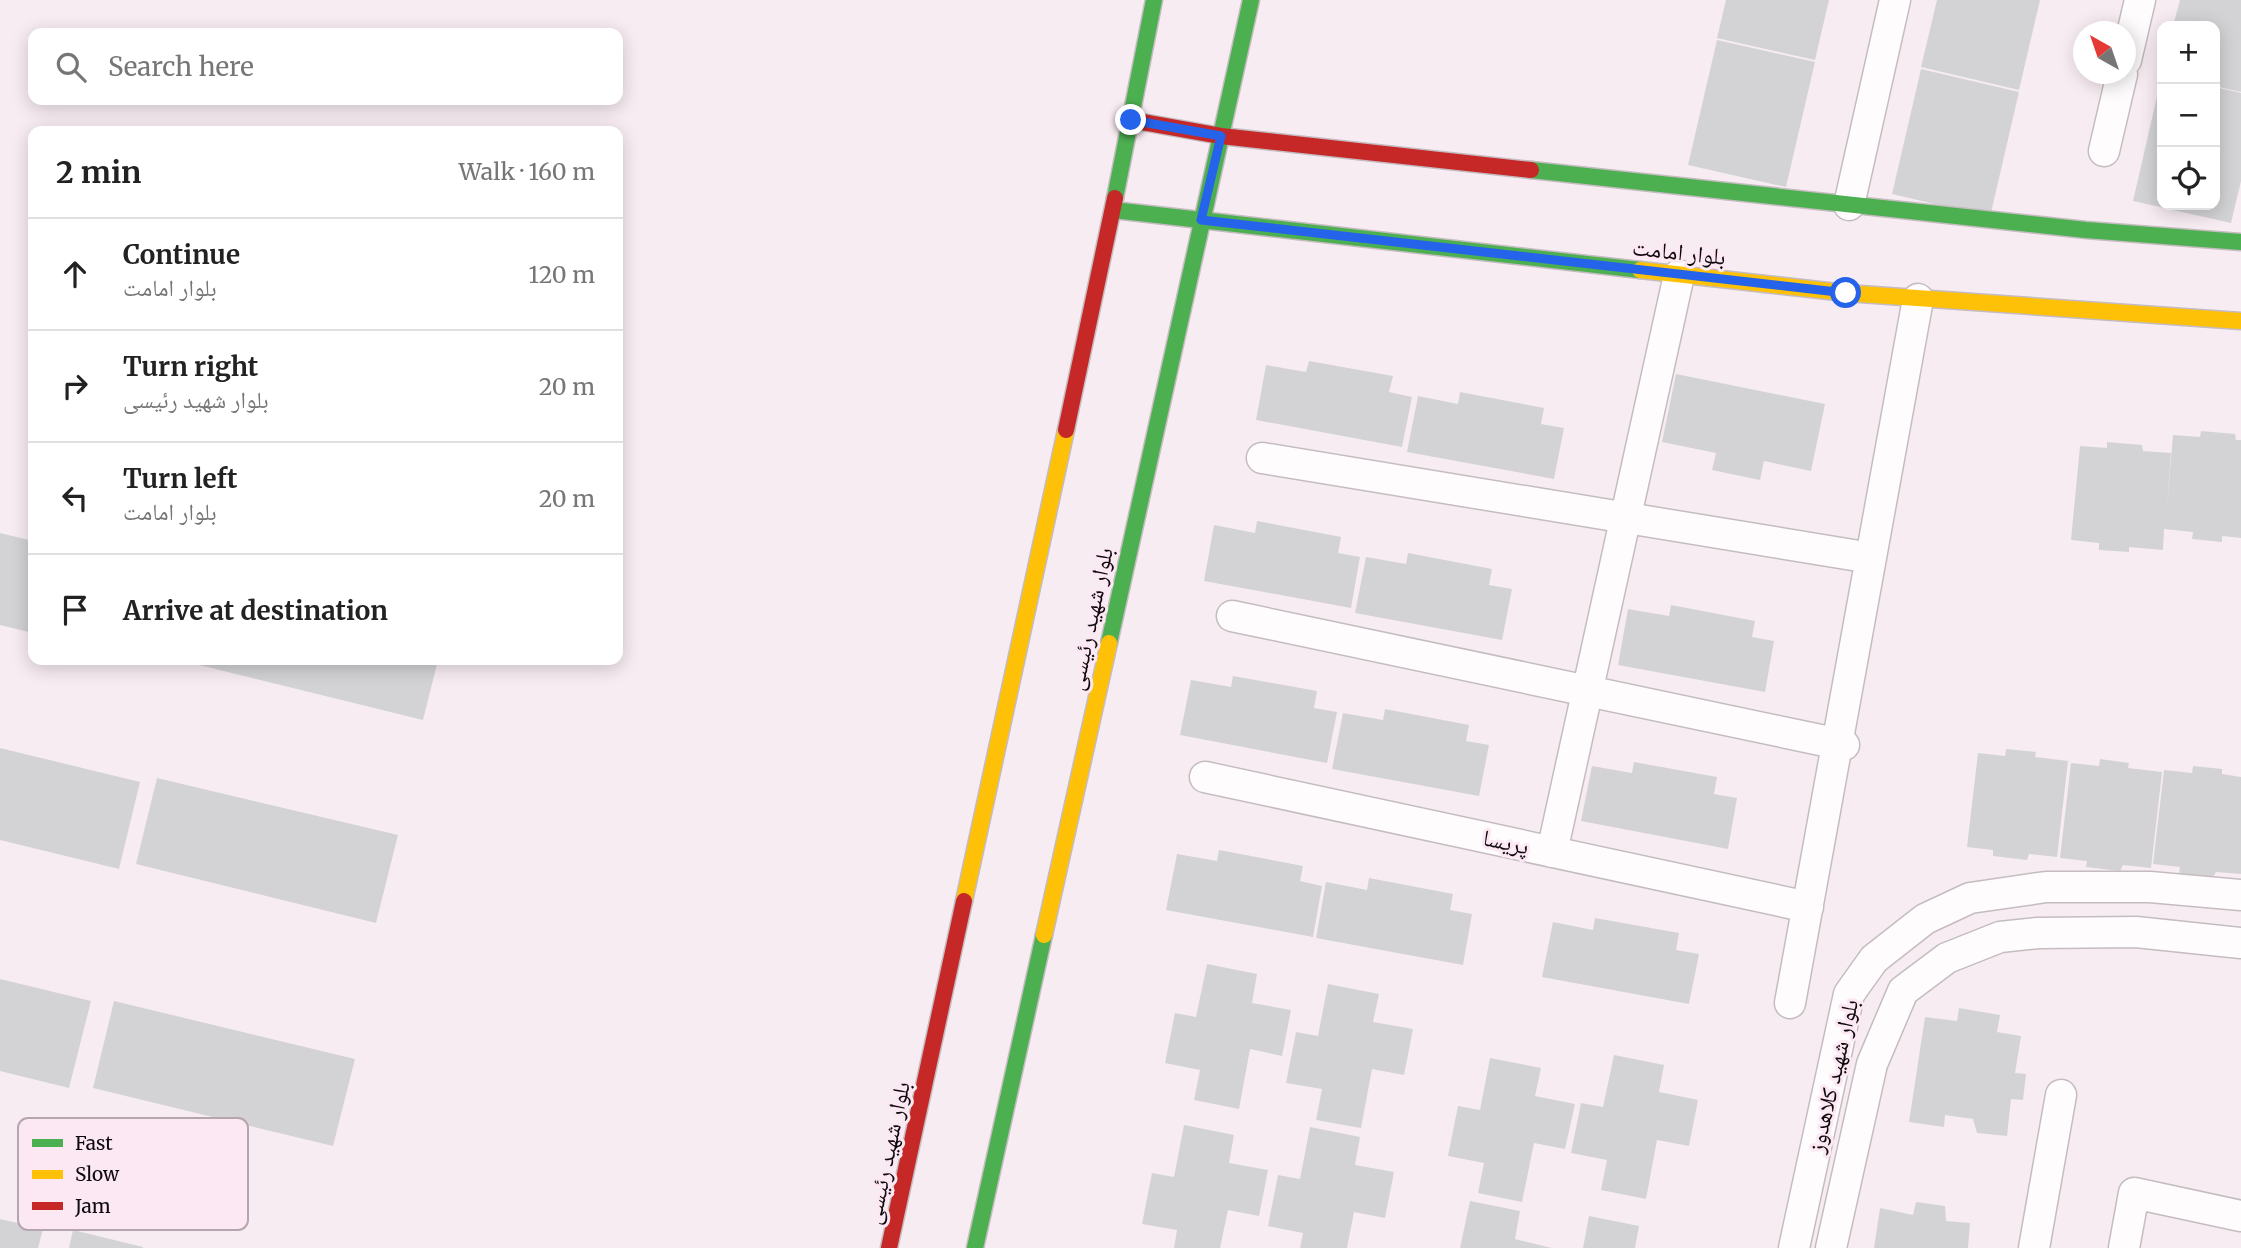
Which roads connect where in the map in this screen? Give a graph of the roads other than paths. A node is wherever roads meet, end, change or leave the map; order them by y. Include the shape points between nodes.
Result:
1 (1154, 0) edge
2 (1251, 0) edge
3 (1895, 0) edge
4 (2140, 0) edge
5 (2135, 21) edge
6 (2120, 84) edge
7 (1131, 120) junction
8 (1221, 136) junction
9 (2104, 151) dead end
10 (1849, 205) junction
11 (1113, 209) junction
12 (1201, 220) junction
13 (2241, 242) edge
14 (1679, 275) junction
15 (1918, 299) junction
16 (2241, 321) edge
17 (1262, 458) dead end
18 (1626, 518) junction
19 (1871, 558) junction
20 (1232, 616) dead end
21 (1588, 691) junction
22 (1840, 744) junction
23 (1205, 777) dead end
24 (1552, 852) junction
25 (2241, 895) edge
26 (1808, 907) junction
27 (2241, 943) edge
28 (1790, 1003) dead end
29 (2060, 1095) dead end
30 (2241, 1216) edge
31 (889, 1248) edge
32 (975, 1248) edge
33 (1794, 1248) edge
34 (1831, 1248) edge
35 (2034, 1248) edge
36 (2124, 1248) edge

1 - 7 main road, بلوار شهید رئیسی
2 - 8 main road, بلوار شهید رئیسی
3 - 10 street
4 - 5 street
6 - 9 street
7 - 8 main road
7 - 11 main road, بلوار شهید رئیسی
8 - 10 main road
8 - 12 main road, بلوار شهید رئیسی
10 - 13 main road
11 - 12 main road, بلوار امامت
11 - 31 main road, بلوار شهید رئیسی
12 - 14 main road, بلوار امامت
12 - 32 main road, بلوار شهید رئیسی
14 - 15 main road, بلوار امامت
14 - 18 street
15 - 16 main road, بلوار امامت
15 - 19 street
17 - 18 street
18 - 19 street
18 - 21 street
19 - 22 street
20 - 21 street
21 - 22 street
21 - 24 street
22 - 26 street
23 - 24 street, پریسا
24 - 26 street, پریسا
25 - 33 street, بلوار شهید کلاهدوز via 2150,887 2046,887 1970,898 1925,919 1874,959 1849,994
26 - 28 street
27 - 34 street, بلوار شهید کلاهدوز via 2136,932 2038,933 2000,937 1947,958 1903,991 1872,1065
29 - 35 street
30 - 36 street via 2134,1193

